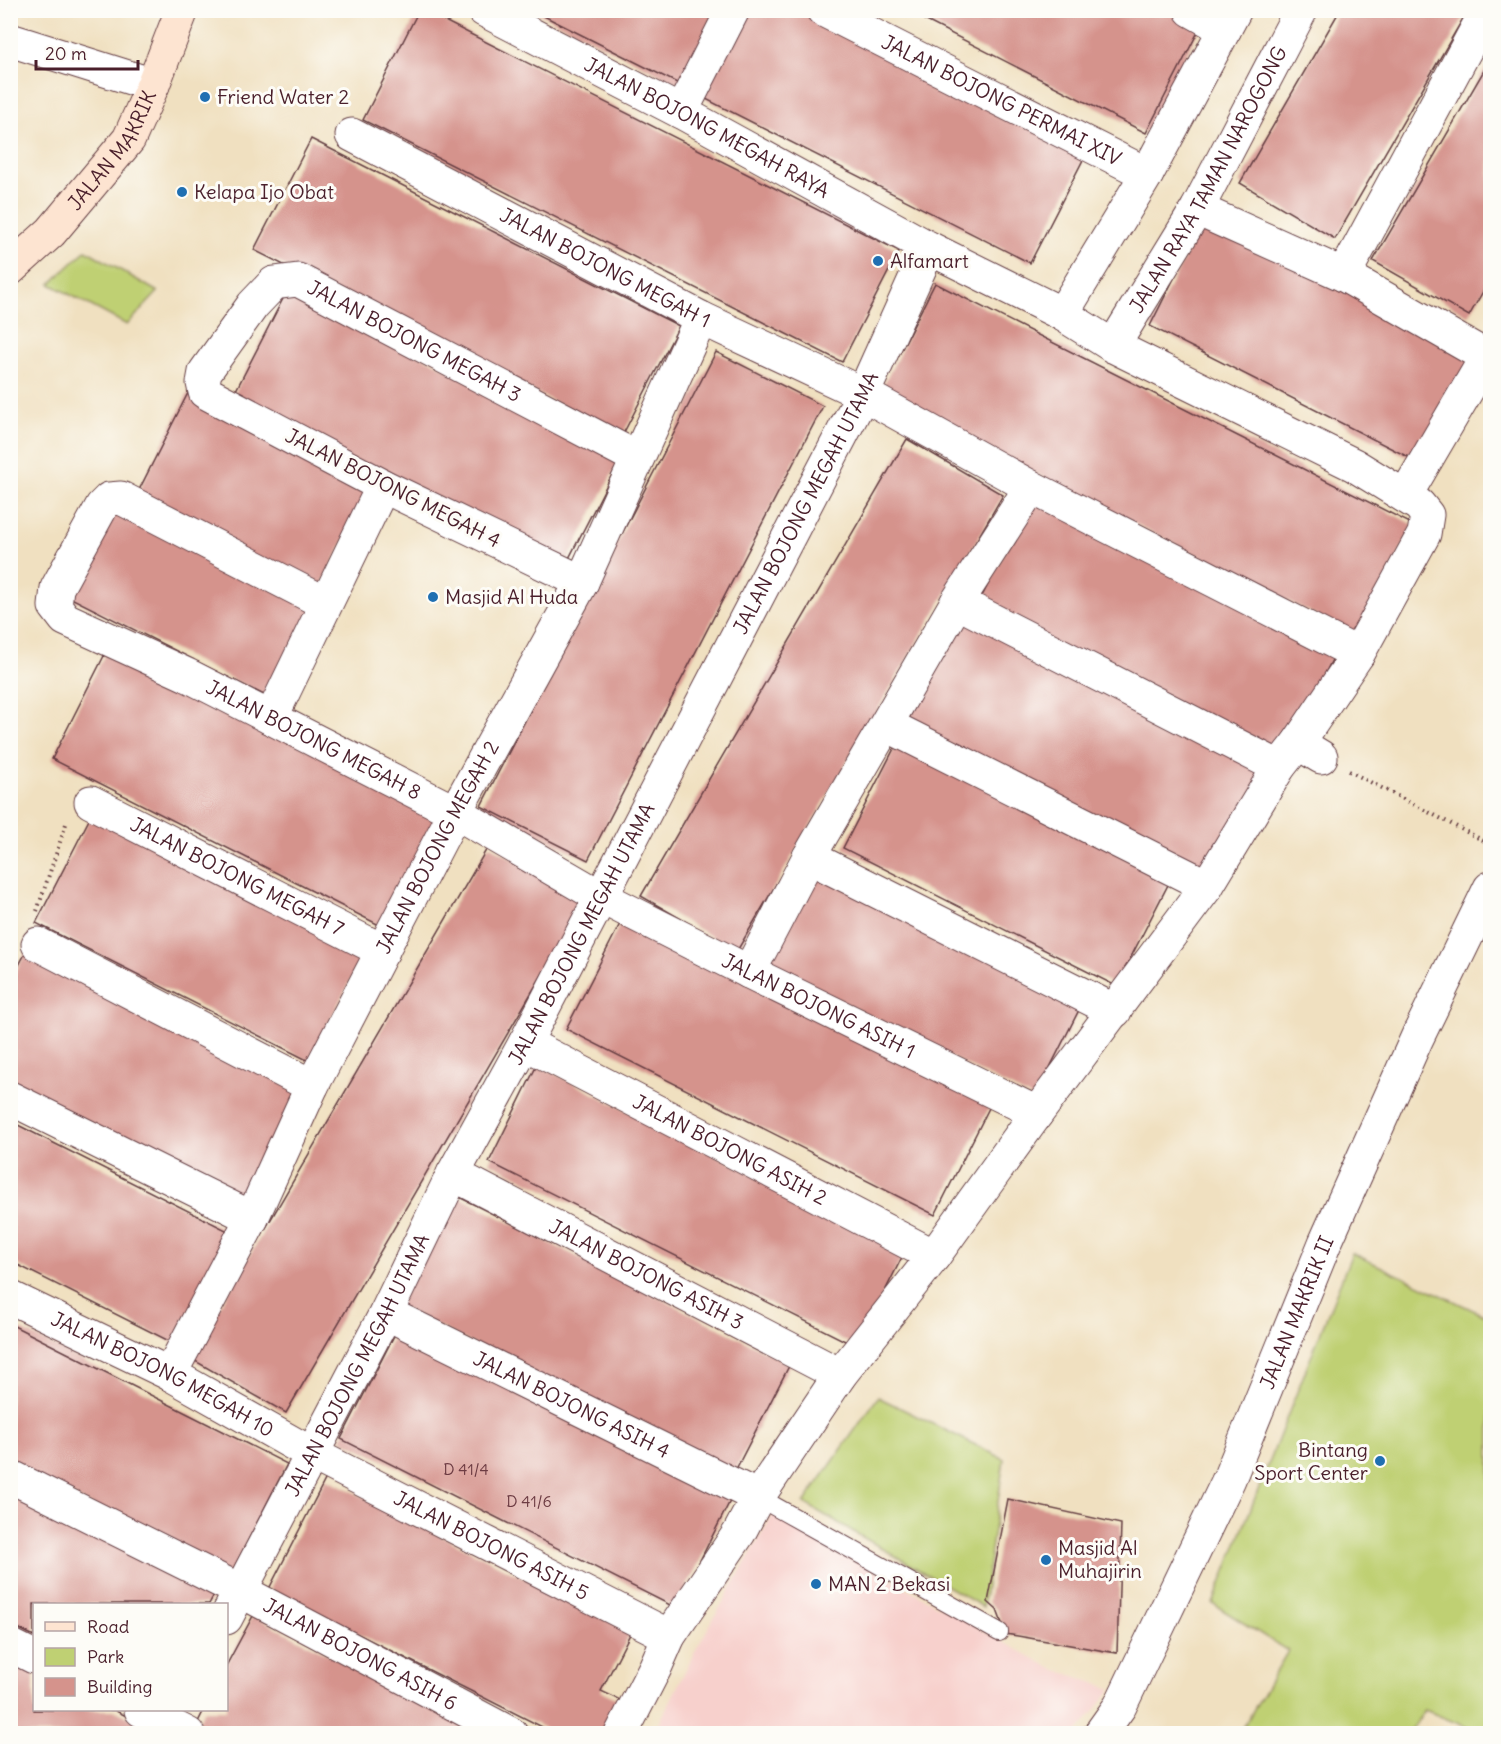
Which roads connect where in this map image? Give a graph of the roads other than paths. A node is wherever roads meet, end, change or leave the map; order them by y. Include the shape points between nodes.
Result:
1 (182, 10) edge
2 (484, 10) edge
3 (733, 10) edge
4 (823, 10) edge
5 (1191, 10) edge
6 (1301, 10) edge
7 (1487, 10) edge
8 (1230, 20) edge
9 (10, 40) edge
10 (153, 85) junction
11 (681, 112) junction
12 (352, 135) dead end
13 (1147, 174) junction
14 (1197, 209) junction
15 (929, 248) junction
16 (10, 269) edge
17 (1344, 275) junction
18 (1062, 314) junction
19 (701, 318) junction
20 (1113, 346) junction
21 (1489, 354) edge
22 (205, 392) joint
23 (863, 394) junction
24 (637, 458) junction
25 (383, 486) junction
26 (1031, 487) junction
27 (1405, 496) junction
28 (582, 582) junction
29 (957, 602) junction
30 (325, 603) junction
31 (1358, 654) junction
32 (271, 718) junction
33 (887, 725) junction
34 (1300, 756) junction
35 (91, 802) road end
36 (454, 812) junction
37 (809, 857) junction
38 (1207, 886) junction
39 (1491, 888) edge
40 (601, 897) junction
41 (38, 944) road end
42 (383, 951) junction
43 (749, 972) junction
44 (1115, 1011) junction
45 (525, 1043) junction
46 (312, 1086) junction
47 (10, 1098) edge
48 (1037, 1113) junction
49 (453, 1174) junction
50 (252, 1218) junction
51 (934, 1256) junction
52 (10, 1297) edge
53 (386, 1313) junction
54 (170, 1374) junction
55 (840, 1375) junction
56 (312, 1454) junction
57 (10, 1476) edge
58 (758, 1497) junction
59 (234, 1605) edge
60 (999, 1632) dead end
61 (669, 1636) junction
62 (10, 1645) edge
63 (33, 1656) edge
64 (143, 1711) edge
65 (175, 1725) edge
66 (511, 1734) edge
67 (621, 1734) edge
68 (1100, 1734) edge

1 - 10 street, JALAN MAKRIK
2 - 11 street, JALAN BOJONG MEGAH RAYA
3 - 11 street
4 - 13 street, JALAN BOJONG PERMAI XIV
5 - 8 street
6 - 14 street, JALAN RAYA TAMAN NAROGONG
7 - 17 street
8 - 13 street
9 - 10 street
10 - 16 street, JALAN MAKRIK via 129,139 51,232
11 - 15 street, JALAN BOJONG MEGAH RAYA
12 - 19 street, JALAN BOJONG MEGAH 1
13 - 18 street
14 - 17 street
14 - 20 street, JALAN RAYA TAMAN NAROGONG
15 - 18 street, JALAN BOJONG MEGAH RAYA
15 - 23 street, JALAN BOJONG MEGAH UTAMA
17 - 21 street
18 - 20 street, JALAN BOJONG MEGAH RAYA
19 - 23 street, JALAN BOJONG MEGAH 1
19 - 24 street, JALAN BOJONG MEGAH 2
20 - 27 street, JALAN BOJONG MEGAH RAYA via 1354,465
21 - 27 street
22 - 24 street, JALAN BOJONG MEGAH 3 via 205,372 253,305 274,284 298,280
22 - 25 street, JALAN BOJONG MEGAH 4
23 - 26 street, JALAN BOJONG MEGAH 1
23 - 40 street, JALAN BOJONG MEGAH UTAMA
24 - 28 street, JALAN BOJONG MEGAH 2
25 - 28 street, JALAN BOJONG MEGAH 4
25 - 30 street
26 - 29 street
26 - 31 street, JALAN BOJONG MEGAH 1
27 - 31 street, JALAN BOJONG MEGAH RAYA via 1427,515 1424,534
28 - 36 street, JALAN BOJONG MEGAH 2
29 - 33 street
29 - 34 street
30 - 32 street
30 - 32 street, JALAN BOJONG MEGAH 8 via 120,498 109,499 102,506 57,588 55,606 65,619
31 - 34 street
32 - 36 street, JALAN BOJONG MEGAH 8
33 - 37 street
33 - 38 street
34 - 38 street
35 - 42 street, JALAN BOJONG MEGAH 7
36 - 40 street, JALAN BOJONG MEGAH 8
36 - 42 street, JALAN BOJONG MEGAH 2
37 - 43 street
37 - 44 street
38 - 44 street
39 - 68 street, JALAN MAKRIK II via 1417,1038 1325,1243 1229,1479 1120,1706
40 - 43 street, JALAN BOJONG ASIH 1
40 - 45 street, JALAN BOJONG MEGAH UTAMA
41 - 46 street
42 - 46 street, JALAN BOJONG MEGAH 2
43 - 48 street, JALAN BOJONG ASIH 1
44 - 48 street
45 - 49 street, JALAN BOJONG MEGAH UTAMA
45 - 51 street, JALAN BOJONG ASIH 2
46 - 50 street, JALAN BOJONG MEGAH 2
47 - 50 street
48 - 51 street
49 - 53 street, JALAN BOJONG MEGAH UTAMA
49 - 55 street, JALAN BOJONG ASIH 3
50 - 54 street, JALAN BOJONG MEGAH 2
51 - 55 street
52 - 54 street, JALAN BOJONG MEGAH 10
53 - 56 street, JALAN BOJONG MEGAH UTAMA
53 - 58 street, JALAN BOJONG ASIH 4
54 - 56 street, JALAN BOJONG MEGAH 10
55 - 58 street
56 - 59 street, JALAN BOJONG MEGAH UTAMA
56 - 61 street, JALAN BOJONG ASIH 5
57 - 59 street, JALAN BOJONG ASIH 6
58 - 60 lane
58 - 61 street via 739,1533
59 - 66 street, JALAN BOJONG ASIH 6
61 - 67 street
62 - 63 street
64 - 65 street

